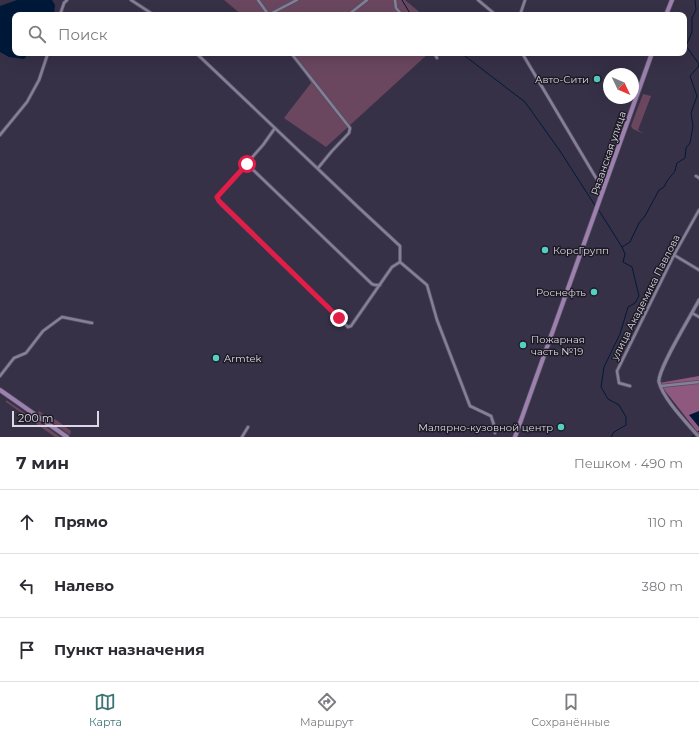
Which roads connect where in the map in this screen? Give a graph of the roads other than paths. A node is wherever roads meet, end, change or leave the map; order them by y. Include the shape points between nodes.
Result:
1 (67, 0) edge
2 (131, 0) edge
3 (258, 0) edge
4 (297, 0) edge
5 (367, 0) edge
6 (395, 0) edge
7 (478, 0) edge
8 (525, 0) edge
9 (672, 0) edge
10 (61, 12) edge
11 (149, 12) edge
12 (266, 12) edge
13 (274, 12) edge
14 (352, 12) edge
15 (399, 12) edge
16 (492, 12) edge
17 (521, 12) edge
18 (667, 12) edge
19 (47, 56) edge
20 (199, 56) edge
21 (293, 56) edge
22 (524, 56) edge
23 (651, 56) edge
24 (275, 128) junction
25 (0, 135) edge
26 (247, 164) junction
27 (318, 169) junction
28 (604, 188) junction
29 (699, 210) edge
30 (674, 255) junction
31 (400, 262) junction
32 (699, 270) edge
33 (380, 285) junction
34 (699, 300) edge
35 (692, 313) junction
36 (699, 317) edge
37 (92, 323) dead end
38 (0, 376) edge
39 (699, 382) edge
40 (630, 386) dead end
41 (661, 386) junction
42 (0, 390) edge
43 (248, 427) dead end
44 (495, 433) dead end
45 (697, 434) edge
46 (67, 437) edge
47 (242, 437) edge
48 (515, 437) edge

1 - 10 street
2 - 11 street
3 - 12 street
4 - 13 street
5 - 14 street
6 - 15 street
7 - 16 street
8 - 17 street
9 - 18 main road
19 - 25 street via 39,80 27,102
20 - 24 street
21 - 27 street via 350,128 349,133
22 - 28 street
23 - 28 main road, Рязанская улица
24 - 26 street
24 - 27 street
26 - 33 street via 372,284
26 - 33 street via 217,197 219,201 348,327
27 - 31 street via 400,246
28 - 48 main road, Рязанская улица
29 - 30 street, улица Академика Павлова
30 - 32 street
30 - 40 street, улица Академика Павлова via 618,370 619,383
31 - 33 street via 392,267
31 - 44 street via 427,285 437,320 470,406 491,416
34 - 35 street
35 - 36 street
35 - 41 street via 666,361 659,378
37 - 38 street via 62,317 43,330 26,353 14,358
39 - 41 street
41 - 45 street
42 - 46 main road
43 - 47 street

